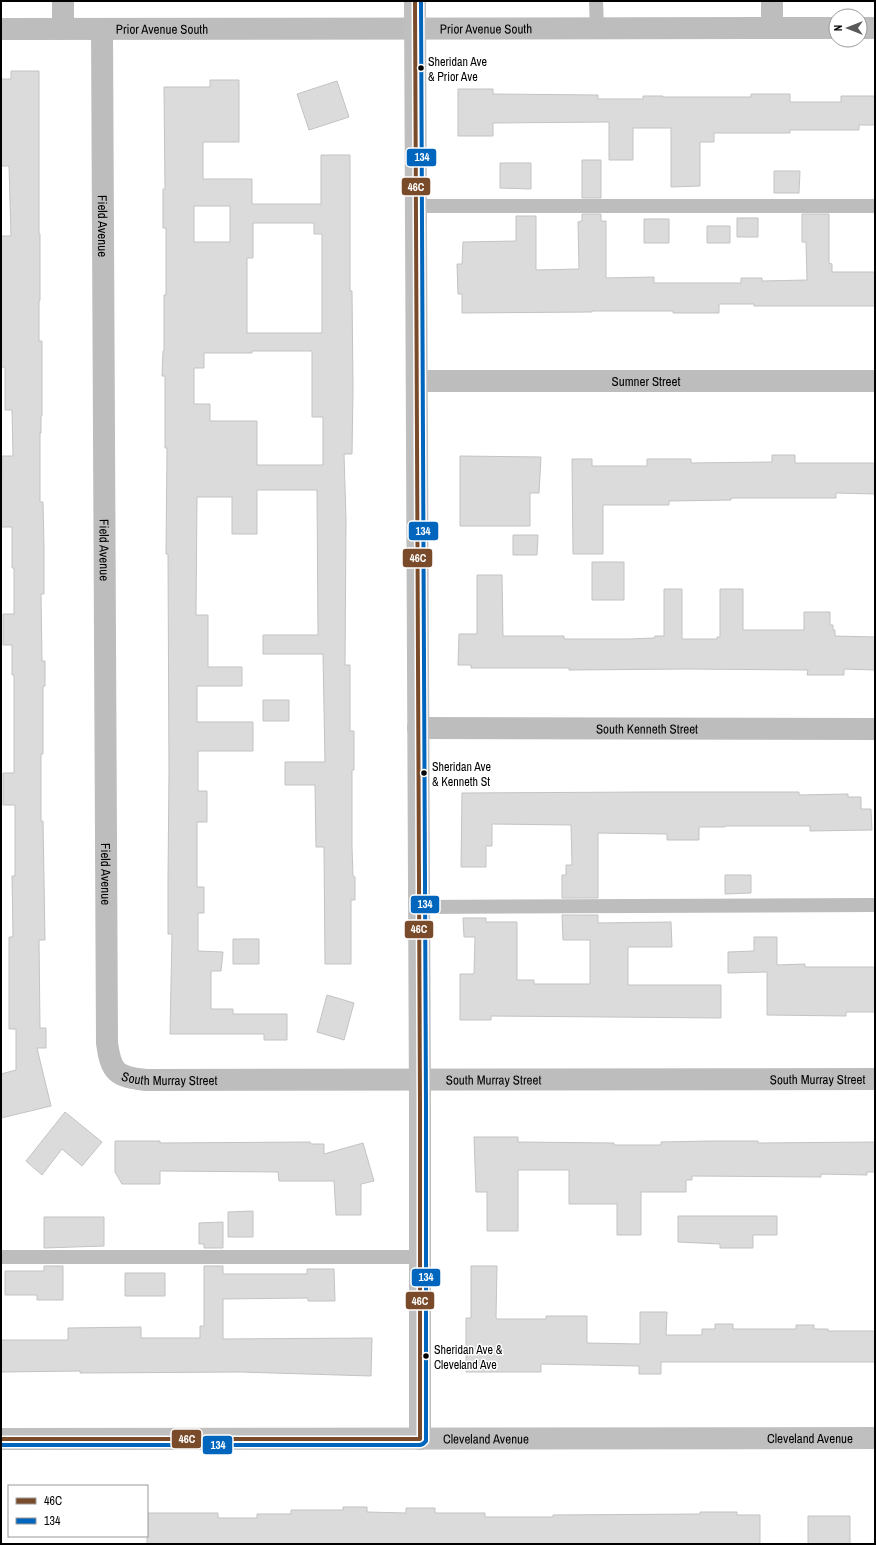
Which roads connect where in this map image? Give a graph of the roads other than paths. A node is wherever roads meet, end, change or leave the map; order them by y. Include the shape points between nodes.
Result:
1 (63, 1) edge
2 (415, 1) edge
3 (596, 1) edge
4 (772, 1) edge
5 (772, 28) junction
6 (828, 28) edge
7 (63, 29) junction
8 (102, 29) junction
9 (597, 29) junction
10 (1, 30) edge
11 (415, 30) junction
12 (416, 206) junction
13 (875, 206) edge
14 (416, 381) junction
15 (875, 381) edge
16 (418, 728) junction
17 (875, 729) edge
18 (875, 905) edge
19 (418, 907) junction
20 (115, 1070) joint
21 (420, 1079) junction
22 (875, 1079) edge
23 (1, 1257) edge
24 (420, 1257) junction
25 (875, 1438) edge
26 (1, 1439) edge
27 (420, 1439) junction

1 - 7 street
2 - 11 street
3 - 9 lane
4 - 5 street
5 - 6 street, Prior Avenue South
5 - 9 street, Prior Avenue South
7 - 8 street, Prior Avenue South
7 - 10 street, Prior Avenue South
8 - 11 street, Prior Avenue South
8 - 20 street, Field Avenue via 106,1035 110,1062
9 - 11 street, Prior Avenue South
11 - 12 street
12 - 13 lane
12 - 14 street
14 - 15 street, Sumner Street
14 - 16 street
16 - 17 street, South Kenneth Street
16 - 19 street
18 - 19 lane
19 - 21 street
20 - 21 street, South Murray Street via 130,1079 146,1080
21 - 22 street, South Murray Street
21 - 24 street
23 - 24 lane
24 - 27 street
25 - 27 street, Cleveland Avenue
26 - 27 street, Cleveland Avenue

